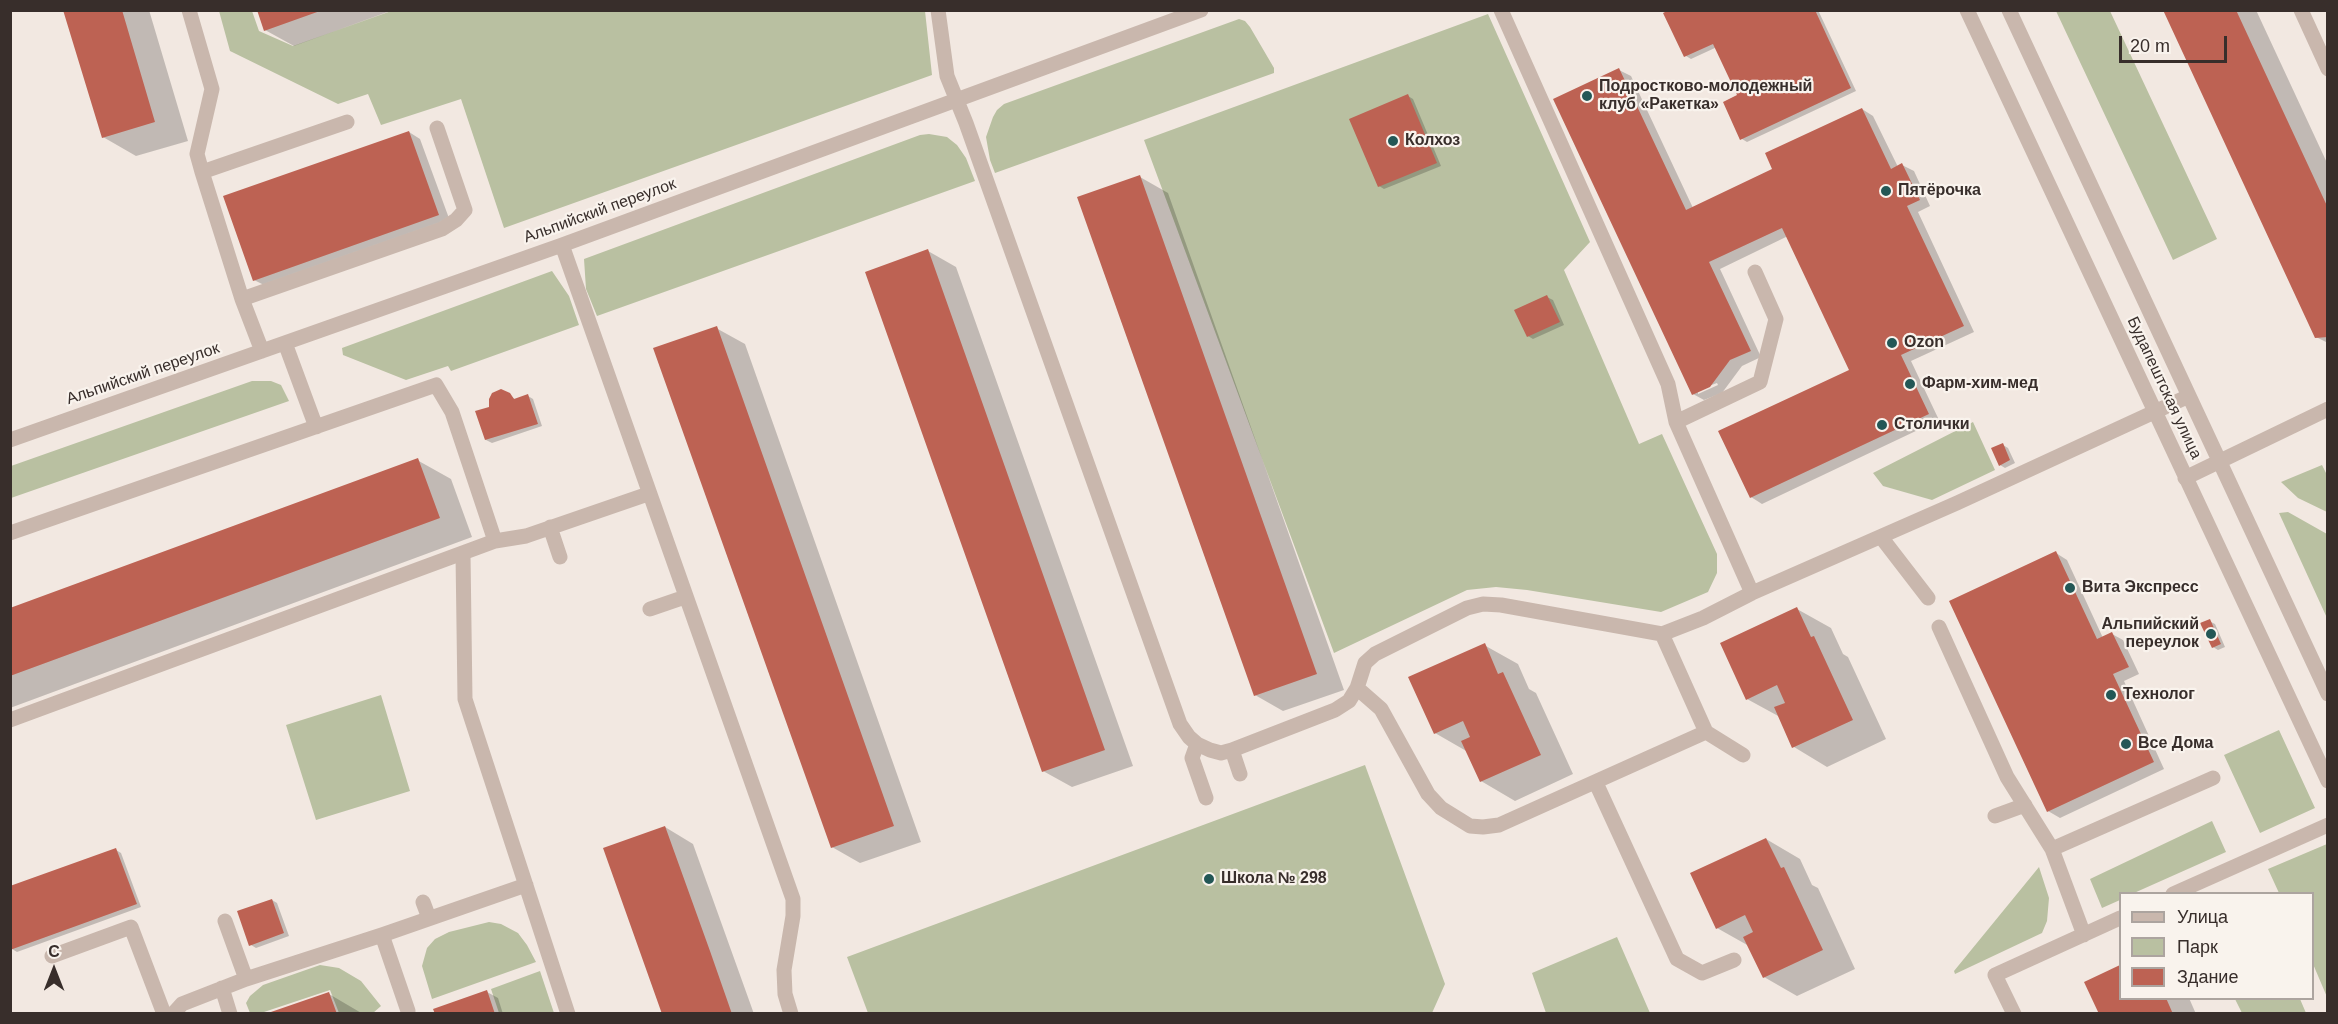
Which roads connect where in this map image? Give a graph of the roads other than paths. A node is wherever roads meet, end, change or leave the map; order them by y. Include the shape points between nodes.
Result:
1 (189, 10) edge
2 (938, 10) edge
3 (1200, 10) edge
4 (1501, 10) edge
5 (1967, 10) edge
6 (2009, 10) edge
7 (2301, 10) edge
8 (2328, 69) edge
9 (958, 100) junction
10 (347, 122) dead end
11 (437, 128) dead end
12 (202, 172) junction
13 (562, 245) junction
14 (1755, 272) dead end
15 (242, 299) junction
16 (285, 344) junction
17 (262, 351) junction
18 (2189, 396) junction
19 (2328, 410) edge
20 (2155, 412) junction
21 (1676, 422) junction
22 (316, 427) junction
23 (10, 440) edge
24 (2220, 463) junction
25 (2185, 478) junction
26 (648, 494) junction
27 (550, 527) junction
28 (10, 533) edge
29 (1881, 537) junction
30 (495, 541) junction
31 (463, 554) junction
32 (560, 557) dead end
33 (1752, 593) junction
34 (685, 597) junction
35 (1928, 598) dead end
36 (650, 609) dead end
37 (1939, 627) dead end
38 (1662, 634) junction
39 (1357, 688) junction
40 (2328, 694) edge
41 (10, 720) edge
42 (1706, 732) junction
43 (1197, 744) junction
44 (1232, 750) junction
45 (1743, 755) dead end
46 (1240, 774) dead end
47 (2213, 778) dead end
48 (2328, 781) edge
49 (1596, 783) junction
50 (1206, 798) dead end
51 (2025, 804) junction
52 (1995, 816) dead end
53 (2328, 825) edge
54 (2052, 849) junction
55 (525, 885) junction
56 (2177, 892) edge
57 (423, 902) dead end
58 (429, 918) junction
59 (2119, 919) edge
60 (225, 921) dead end
61 (382, 935) junction
62 (2084, 935) junction
63 (52, 956) dead end
64 (1734, 960) dead end
65 (246, 979) junction
66 (222, 988) junction
67 (408, 1011) dead end
68 (164, 1014) edge
69 (173, 1014) edge
70 (230, 1014) edge
71 (568, 1014) edge
72 (791, 1014) edge
73 (2014, 1014) edge

1 - 12 street via 212,89 197,154
2 - 9 street via 947,76
3 - 9 street, Альпийский переулок
4 - 21 street via 1668,384
5 - 20 street, Будапештская улица
6 - 18 street, Будапештская улица
7 - 8 street
9 - 13 street, Альпийский переулок
9 - 43 street via 1180,724
10 - 12 street
11 - 15 street via 465,210 456,220 442,229
12 - 15 street
13 - 16 street, Альпийский переулок
13 - 26 street
14 - 21 street via 1776,319 1760,382
15 - 17 street
16 - 17 street, Альпийский переулок
16 - 22 street
17 - 23 street, Альпийский переулок
18 - 20 street
18 - 24 street, Будапештская улица
19 - 24 street
20 - 25 street, Будапештская улица
20 - 29 street
21 - 33 street
22 - 28 street
22 - 30 street via 436,385 452,412
24 - 25 street
24 - 40 street, Будапештская улица
25 - 48 street, Будапештская улица
26 - 27 street
26 - 34 street
27 - 30 street
27 - 32 street
29 - 33 street
29 - 35 street
30 - 31 street
31 - 41 street
31 - 55 street via 465,699
33 - 38 street
34 - 36 street
34 - 72 street via 793,899 784,970
37 - 51 street via 2007,777
38 - 39 street via 1483,604 1467,608 1375,654 1365,663
38 - 42 street
39 - 44 street via 1349,701 1335,711
39 - 49 street via 1381,709 1428,794 1441,808 1470,826 1499,825
42 - 45 street
42 - 49 street
43 - 44 street via 1221,753
43 - 50 street via 1192,758
44 - 46 street
47 - 54 street
49 - 64 street via 1677,959 1702,973
51 - 52 street
51 - 54 street
53 - 56 street
54 - 62 street
55 - 58 street
55 - 71 street
57 - 58 street
58 - 61 street
59 - 62 street
60 - 65 street
61 - 65 street
61 - 67 street
62 - 73 street via 1995,975
63 - 68 street via 131,927
65 - 66 street
66 - 69 street via 182,1004
66 - 70 street

